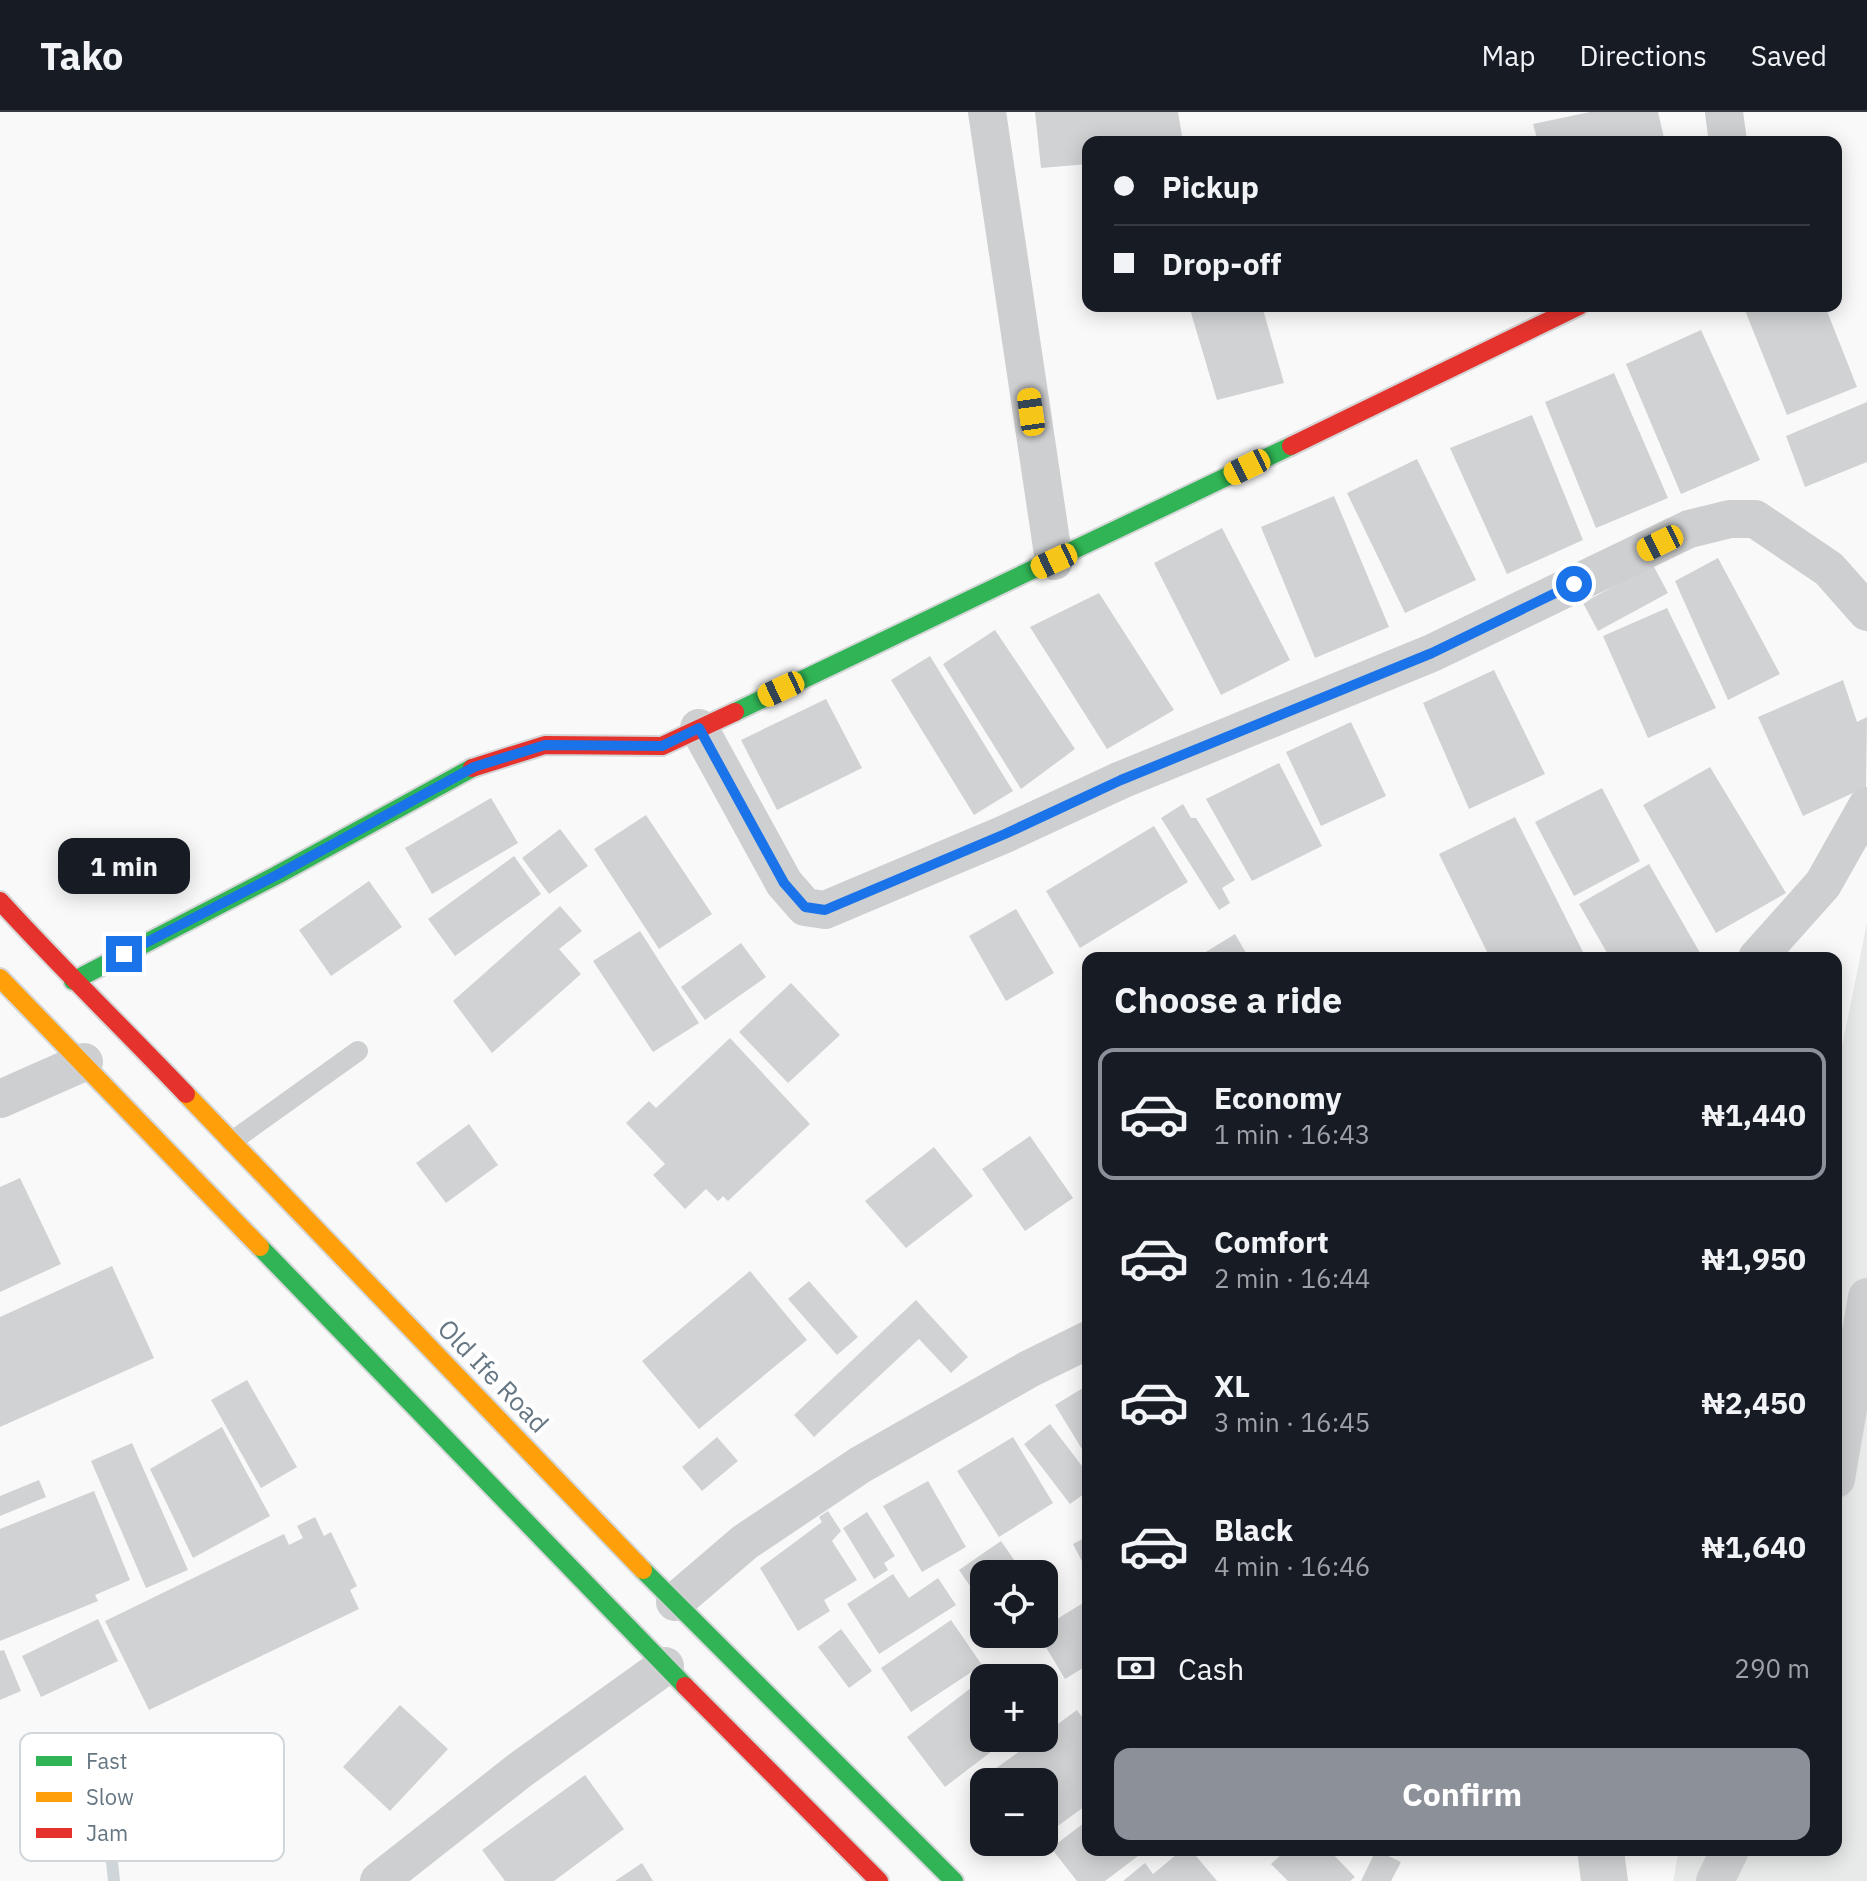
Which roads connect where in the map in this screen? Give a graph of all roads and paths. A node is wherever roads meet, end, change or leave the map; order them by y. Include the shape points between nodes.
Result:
1 (987, 112) edge
2 (1724, 112) edge
3 (1727, 136) edge
4 (1567, 312) edge
5 (1054, 561) junction
6 (1867, 612) edge
7 (699, 728) junction
8 (1867, 806) edge
9 (0, 901) edge
10 (1762, 952) edge
11 (0, 978) edge
12 (73, 981) junction
13 (358, 1051) dead end
14 (84, 1062) junction
15 (0, 1099) edge
16 (231, 1142) junction
17 (1867, 1297) edge
18 (1082, 1343) edge
19 (1842, 1444) edge
20 (675, 1602) junction
21 (665, 1666) junction
22 (1727, 1856) edge
23 (379, 1881) edge
24 (879, 1881) edge
25 (954, 1881) edge
26 (1715, 1881) edge

1 - 5 street
2 - 3 street
4 - 5 main road
5 - 7 main road
6 - 7 street via 1829,569 1755,519 1689,529 1432,653 1121,780 825,910 805,907 784,883
7 - 12 main road via 662,746 545,745 474,767
8 - 10 street via 1823,884
9 - 12 main road, Old Ife Road
11 - 14 main road
12 - 16 main road, Old Ife Road
13 - 16 lane
14 - 15 street
14 - 21 main road
16 - 20 main road, Old Ife Road
17 - 19 street
18 - 20 street via 860,1465 745,1542
20 - 25 main road, Old Ife Road via 786,1723
21 - 23 street
21 - 24 main road via 758,1750
22 - 26 street

